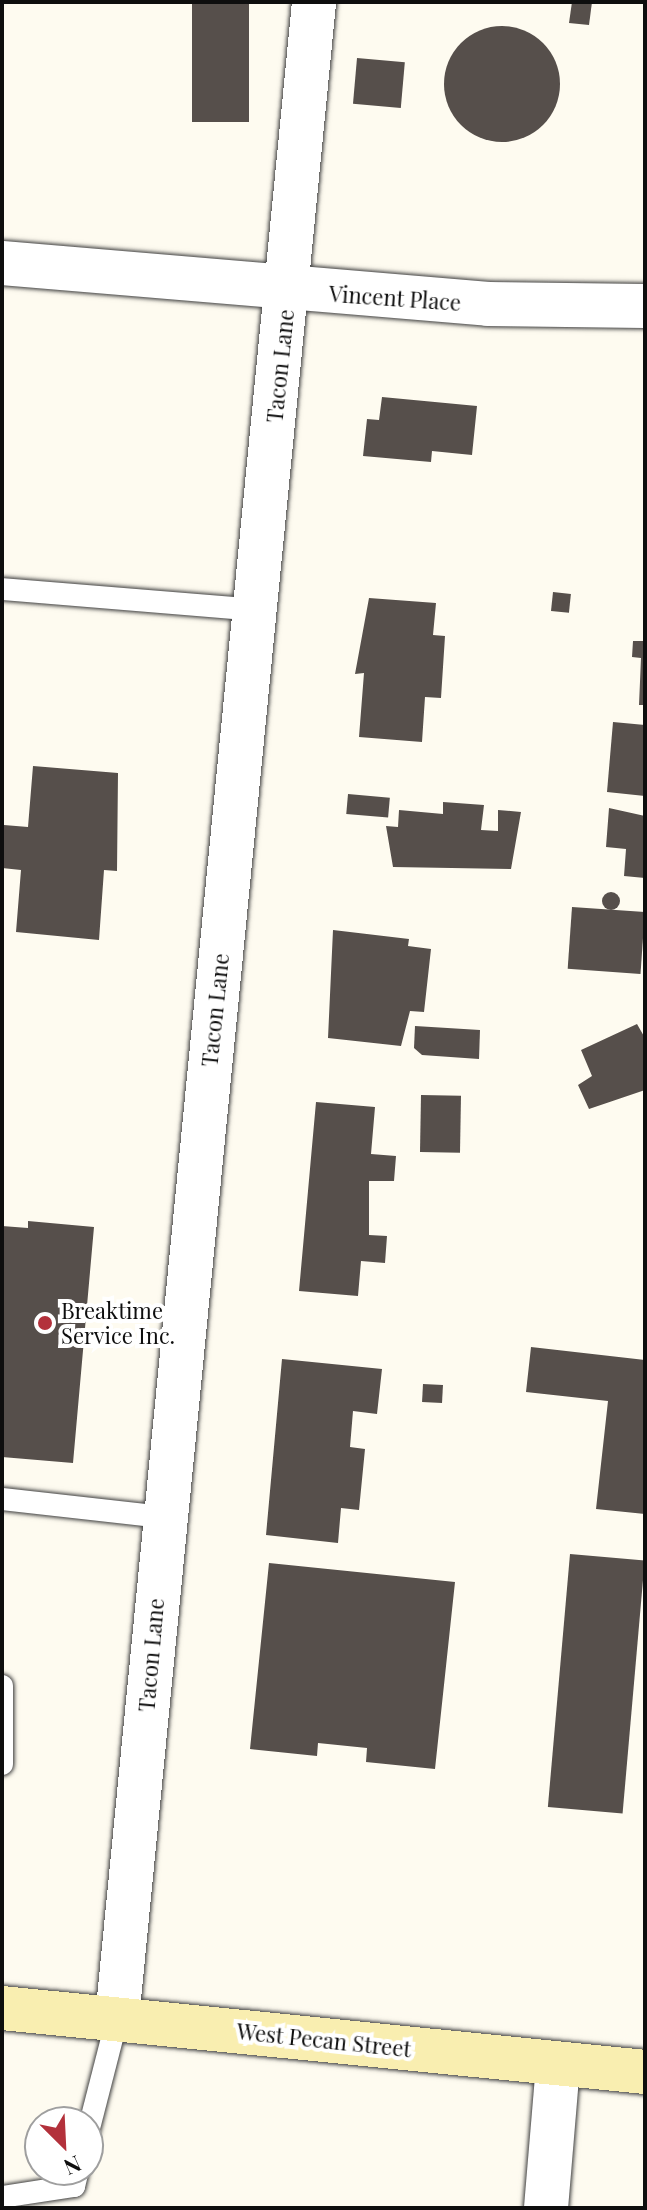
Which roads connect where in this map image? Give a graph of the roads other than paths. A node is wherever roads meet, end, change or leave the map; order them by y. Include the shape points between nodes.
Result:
1 (314, 2) edge
2 (2, 263) edge
3 (288, 291) junction
4 (645, 306) edge
5 (2, 589) edge
6 (256, 610) junction
7 (2, 1499) edge
8 (163, 1517) junction
9 (2, 1686) edge
10 (2, 1764) edge
11 (2, 2008) edge
12 (117, 2019) junction
13 (558, 2064) junction
14 (645, 2072) edge
15 (95, 2106) edge
16 (74, 2186) edge
17 (2, 2197) edge
18 (546, 2208) edge

1 - 3 street, Tacon Lane
2 - 3 street, Vincent Place
3 - 4 street, Vincent Place
3 - 6 street, Tacon Lane
5 - 6 lane
6 - 8 street, Tacon Lane
7 - 8 lane
8 - 12 street, Tacon Lane
9 - 10 lane
11 - 12 main road, West Pecan Street
12 - 13 main road, West Pecan Street
12 - 15 lane
13 - 14 main road, West Pecan Street
13 - 18 street
16 - 17 lane

